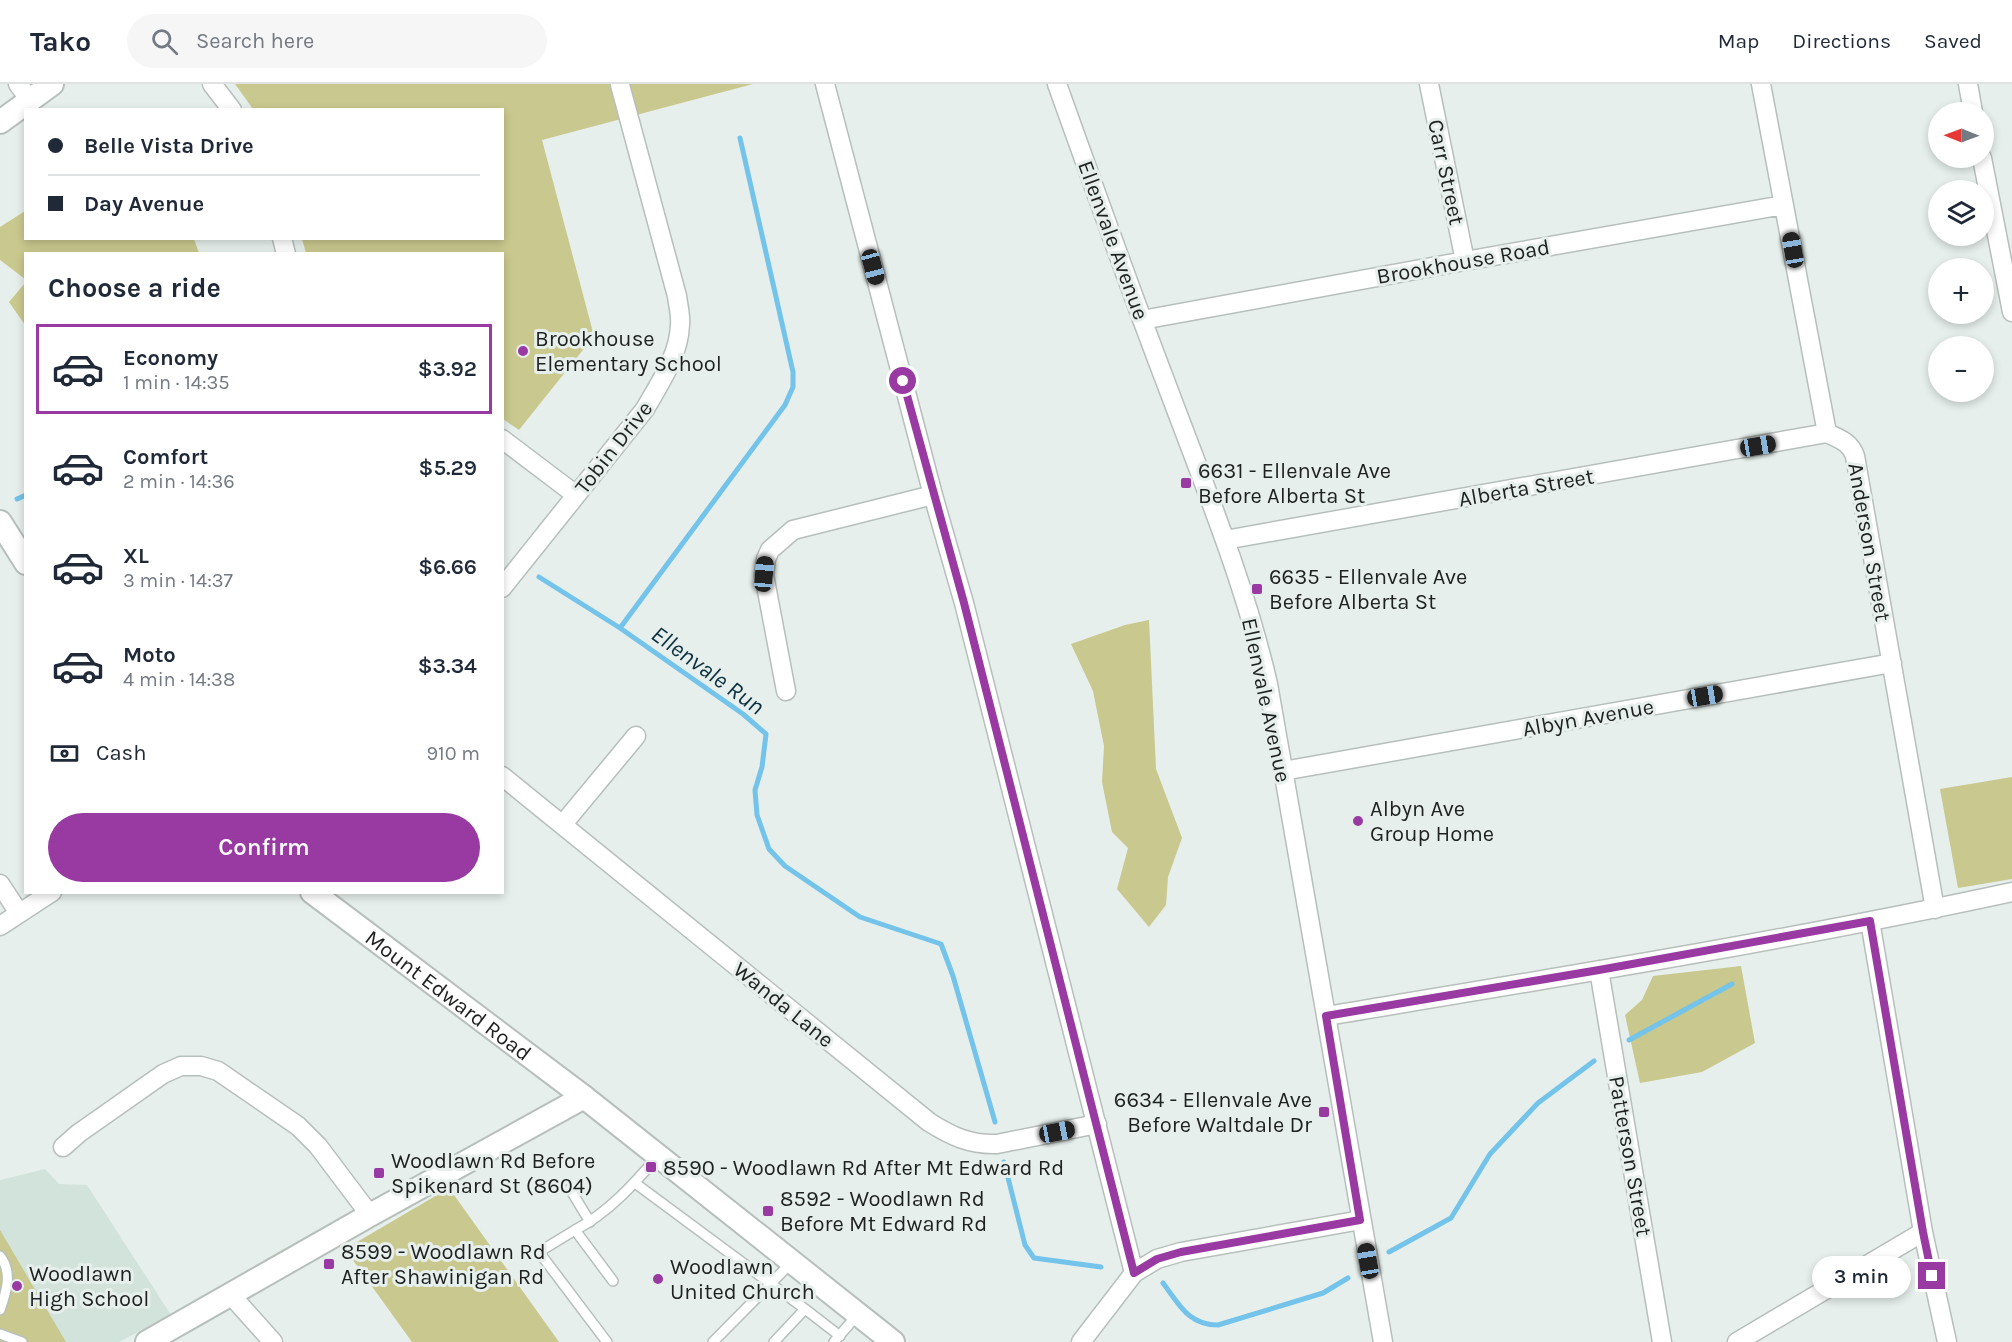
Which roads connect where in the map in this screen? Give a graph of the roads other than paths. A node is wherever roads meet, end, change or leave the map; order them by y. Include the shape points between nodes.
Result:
1 (52, 84) edge
2 (212, 84) edge
3 (825, 84) edge
4 (1057, 84) edge
5 (1429, 84) edge
6 (1761, 84) edge
7 (1968, 84) edge
8 (620, 85) edge
9 (24, 92) edge
10 (1971, 102) edge
11 (230, 108) edge
12 (0, 122) edge
13 (1984, 168) edge
14 (1784, 205) junction
15 (1465, 261) junction
16 (2012, 312) edge
17 (1142, 320) junction
18 (1827, 433) junction
19 (504, 441) edge
20 (576, 495) junction
21 (933, 495) junction
22 (0, 522) edge
23 (1225, 540) junction
24 (24, 560) edge
25 (504, 585) edge
26 (1892, 663) junction
27 (786, 691) dead end
28 (636, 736) dead end
29 (1283, 771) junction
30 (504, 778) edge
31 (563, 824) junction
32 (0, 884) edge
33 (2012, 892) edge
34 (49, 894) edge
35 (315, 894) edge
36 (1935, 909) junction
37 (19, 913) junction
38 (1870, 921) junction
39 (0, 926) edge
40 (1599, 970) junction
41 (1326, 1016) junction
42 (584, 1097) junction
43 (1097, 1124) junction
44 (63, 1147) dead end
45 (658, 1156) junction
46 (635, 1183) junction
47 (570, 1189) dead end
48 (370, 1215) junction
49 (1360, 1220) junction
50 (590, 1222) junction
51 (575, 1230) junction
52 (1923, 1232) junction
53 (0, 1256) edge
54 (792, 1262) junction
55 (1134, 1273) junction
56 (614, 1281) dead end
57 (772, 1283) junction
58 (230, 1294) junction
59 (805, 1309) junction
60 (0, 1310) edge
61 (858, 1314) junction
62 (0, 1334) edge
63 (837, 1339) edge
64 (22, 1342) edge
65 (147, 1342) edge
66 (273, 1342) edge
67 (607, 1342) edge
68 (713, 1342) edge
69 (774, 1342) edge
70 (893, 1342) edge
71 (1081, 1342) edge
72 (1383, 1342) edge
73 (1662, 1342) edge
74 (1737, 1342) edge
75 (1947, 1342) edge

1 - 9 street
2 - 11 street
3 - 21 street
4 - 17 street, Ellenvale Avenue
5 - 15 street, Carr Street
6 - 14 street
7 - 10 street
8 - 20 street, Tobin Drive via 677,296 680,325 676,348 645,409
9 - 12 street
13 - 16 street
14 - 15 street, Brookhouse Road
14 - 18 street
15 - 17 street, Brookhouse Road
17 - 23 street, Ellenvale Avenue
18 - 23 street, Alberta Street
18 - 26 street, Anderson Street via 1852,447 1855,456
19 - 20 street
20 - 25 street, Tobin Drive
21 - 27 street via 793,530 770,550 764,574
21 - 43 street
22 - 24 street
23 - 29 street, Ellenvale Avenue via 1257,635
26 - 29 street, Albyn Avenue
26 - 36 street, Anderson Street
28 - 31 street
29 - 41 street, Ellenvale Avenue
30 - 31 street, Wanda Lane
31 - 43 street, Wanda Lane via 946,1133 980,1145 997,1144
32 - 37 street
33 - 36 street
34 - 37 street
35 - 42 street, Mount Edward Road
36 - 38 street
37 - 39 street
38 - 40 street
38 - 52 street
40 - 41 street
40 - 73 street, Patterson Street
41 - 49 street, Ellenvale Avenue
42 - 45 street, Mount Edward Road
42 - 48 street
43 - 55 street
44 - 48 street via 163,1074 181,1066 201,1066 218,1071 298,1126
45 - 46 lane
45 - 54 street, Mount Edward Road
46 - 50 lane
46 - 57 lane
47 - 50 lane
48 - 58 street
49 - 55 street via 1181,1252 1157,1259
49 - 72 street, Ellenvale Avenue
50 - 51 lane
51 - 56 lane
51 - 67 lane via 539,1252
52 - 74 street
52 - 75 street
53 - 60 lane via 7,1273 7,1292
54 - 57 lane
54 - 61 street, Mount Edward Road
55 - 71 street
57 - 59 lane
57 - 68 lane
58 - 65 street
58 - 66 street
59 - 63 lane
59 - 69 lane
61 - 63 lane
61 - 70 street, Mount Edward Road
62 - 64 lane

